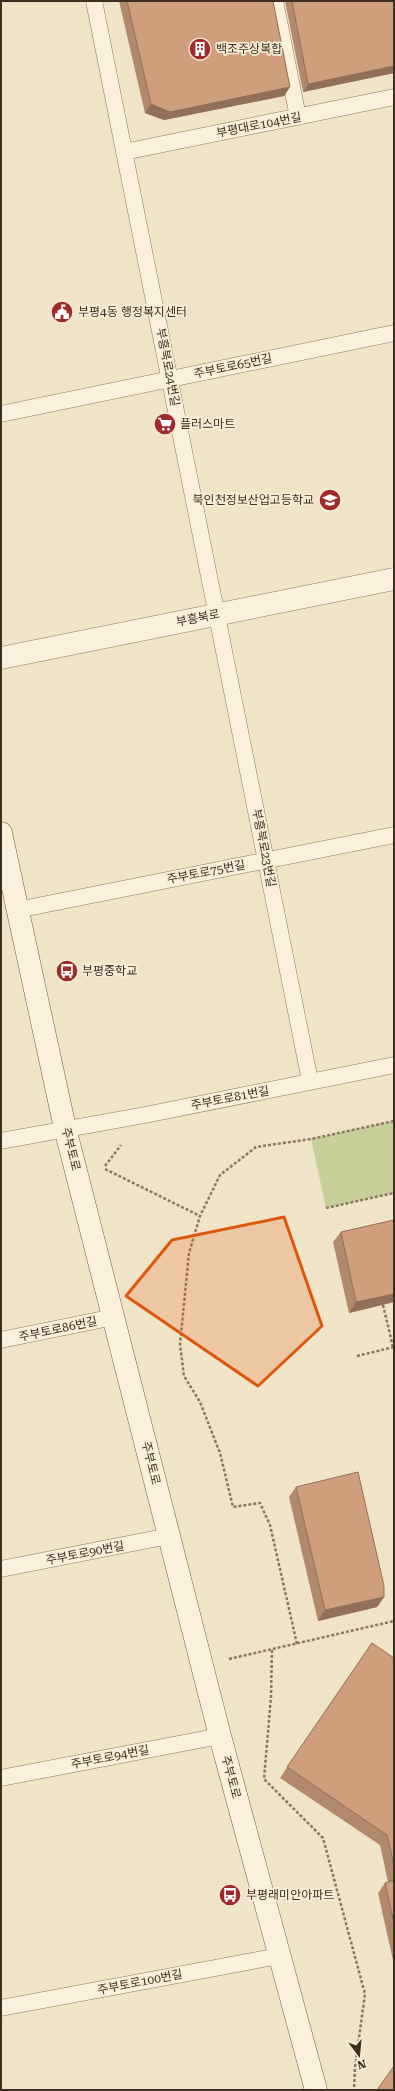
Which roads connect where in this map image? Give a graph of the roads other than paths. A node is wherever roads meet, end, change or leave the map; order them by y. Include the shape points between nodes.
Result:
1 (94, 1) edge
2 (275, 1) edge
3 (394, 98) edge
4 (298, 117) junction
5 (124, 152) junction
6 (394, 333) edge
7 (170, 379) junction
8 (1, 414) edge
9 (394, 579) edge
10 (217, 614) junction
11 (1, 658) edge
12 (1, 833) edge
13 (394, 835) edge
14 (266, 860) junction
15 (17, 910) junction
16 (394, 1065) edge
17 (310, 1081) junction
18 (65, 1128) junction
19 (1, 1141) edge
20 (114, 1317) junction
21 (1, 1340) edge
22 (168, 1536) junction
23 (1, 1569) edge
24 (220, 1736) junction
25 (1, 1778) edge
26 (279, 1956) junction
27 (1, 2008) edge
28 (316, 2090) edge

1 - 5 lane, 부흥북로24번길
2 - 4 lane
3 - 4 lane, 부평대로104번길
4 - 5 lane, 부평대로104번길
5 - 7 lane, 부흥북로24번길
6 - 7 lane, 주부토로65번길
7 - 8 lane, 주부토로65번길
7 - 10 lane, 부흥북로24번길
9 - 10 main road, 부흥북로
10 - 11 main road, 부흥북로
10 - 14 lane, 부흥북로23번길
12 - 15 main road, 주부토로
13 - 14 lane, 주부토로75번길
14 - 15 lane, 주부토로75번길
14 - 17 lane, 부흥북로23번길
15 - 18 main road, 주부토로
16 - 17 lane, 주부토로81번길
17 - 18 lane, 주부토로81번길 via 145,1115
18 - 19 lane, 주부토로81번길
18 - 20 main road, 주부토로
20 - 21 lane, 주부토로86번길
20 - 22 main road, 주부토로
22 - 23 lane, 주부토로90번길
22 - 24 main road, 주부토로
24 - 25 lane, 주부토로94번길
24 - 26 main road, 주부토로
26 - 27 lane, 주부토로100번길
26 - 28 main road, 주부토로

